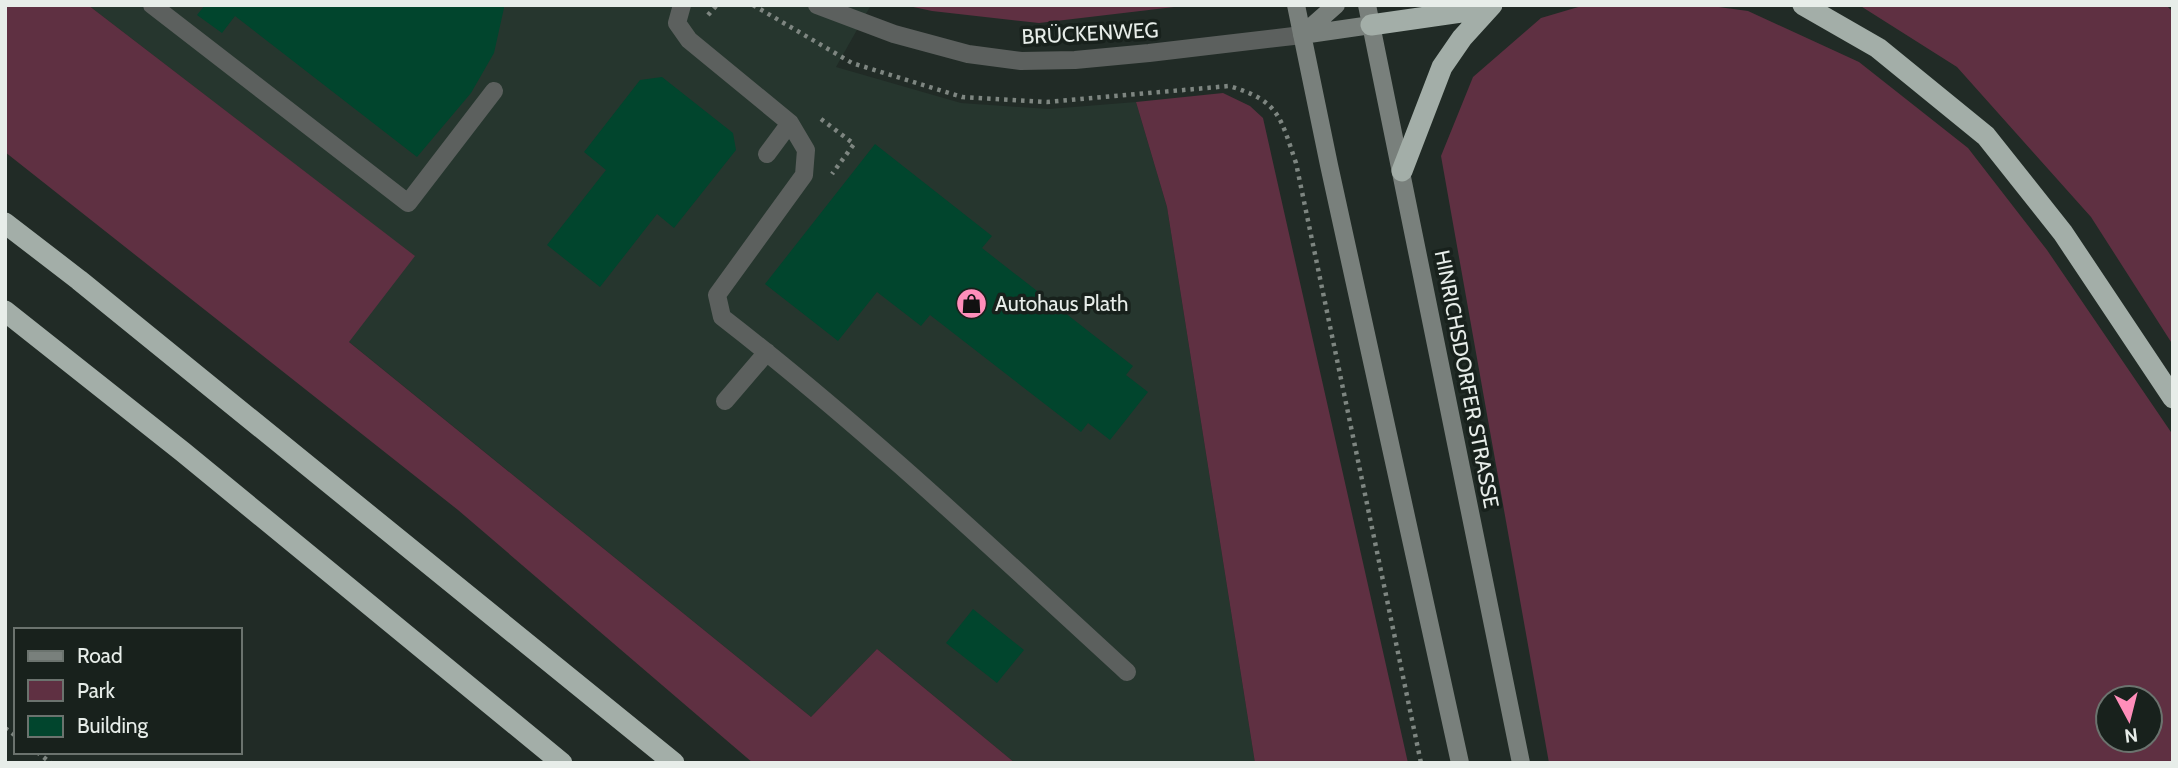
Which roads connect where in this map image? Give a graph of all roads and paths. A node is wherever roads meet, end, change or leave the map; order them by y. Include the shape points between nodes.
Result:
1 (152, 5) edge
2 (682, 5) edge
3 (817, 5) edge
4 (1296, 5) edge
5 (1336, 5) edge
6 (1803, 5) edge
7 (1490, 6) edge
8 (1369, 15) edge
9 (1303, 35) junction
10 (494, 91) dead end
11 (1269, 103) dead end
12 (790, 123) junction
13 (767, 154) dead end
14 (1402, 171) junction
15 (5, 223) edge
16 (5, 311) edge
17 (767, 352) junction
18 (2173, 398) edge
19 (725, 401) dead end
20 (1127, 672) dead end
21 (562, 763) edge
22 (674, 763) edge
23 (1421, 763) edge
24 (1460, 763) edge
25 (1521, 763) edge

1 - 10 street via 408,203
2 - 12 street via 677,23 689,40
3 - 9 street, BRÜCKENWEG via 894,34 968,54 1021,61 1149,54
4 - 9 main road
5 - 9 main road
6 - 18 highway via 1878,48 1986,136 2063,233
7 - 8 highway
7 - 14 highway via 1441,67
8 - 9 main road, BRÜCKENWEG
8 - 14 main road, HINRICHSDORFER STRASSE
9 - 24 main road
11 - 23 path via 1281,121 1296,163
12 - 13 street
12 - 17 street via 806,150 804,175 717,295 722,317
14 - 25 main road, HINRICHSDORFER STRASSE
15 - 22 highway
16 - 21 highway
17 - 19 street
17 - 20 street via 911,475

